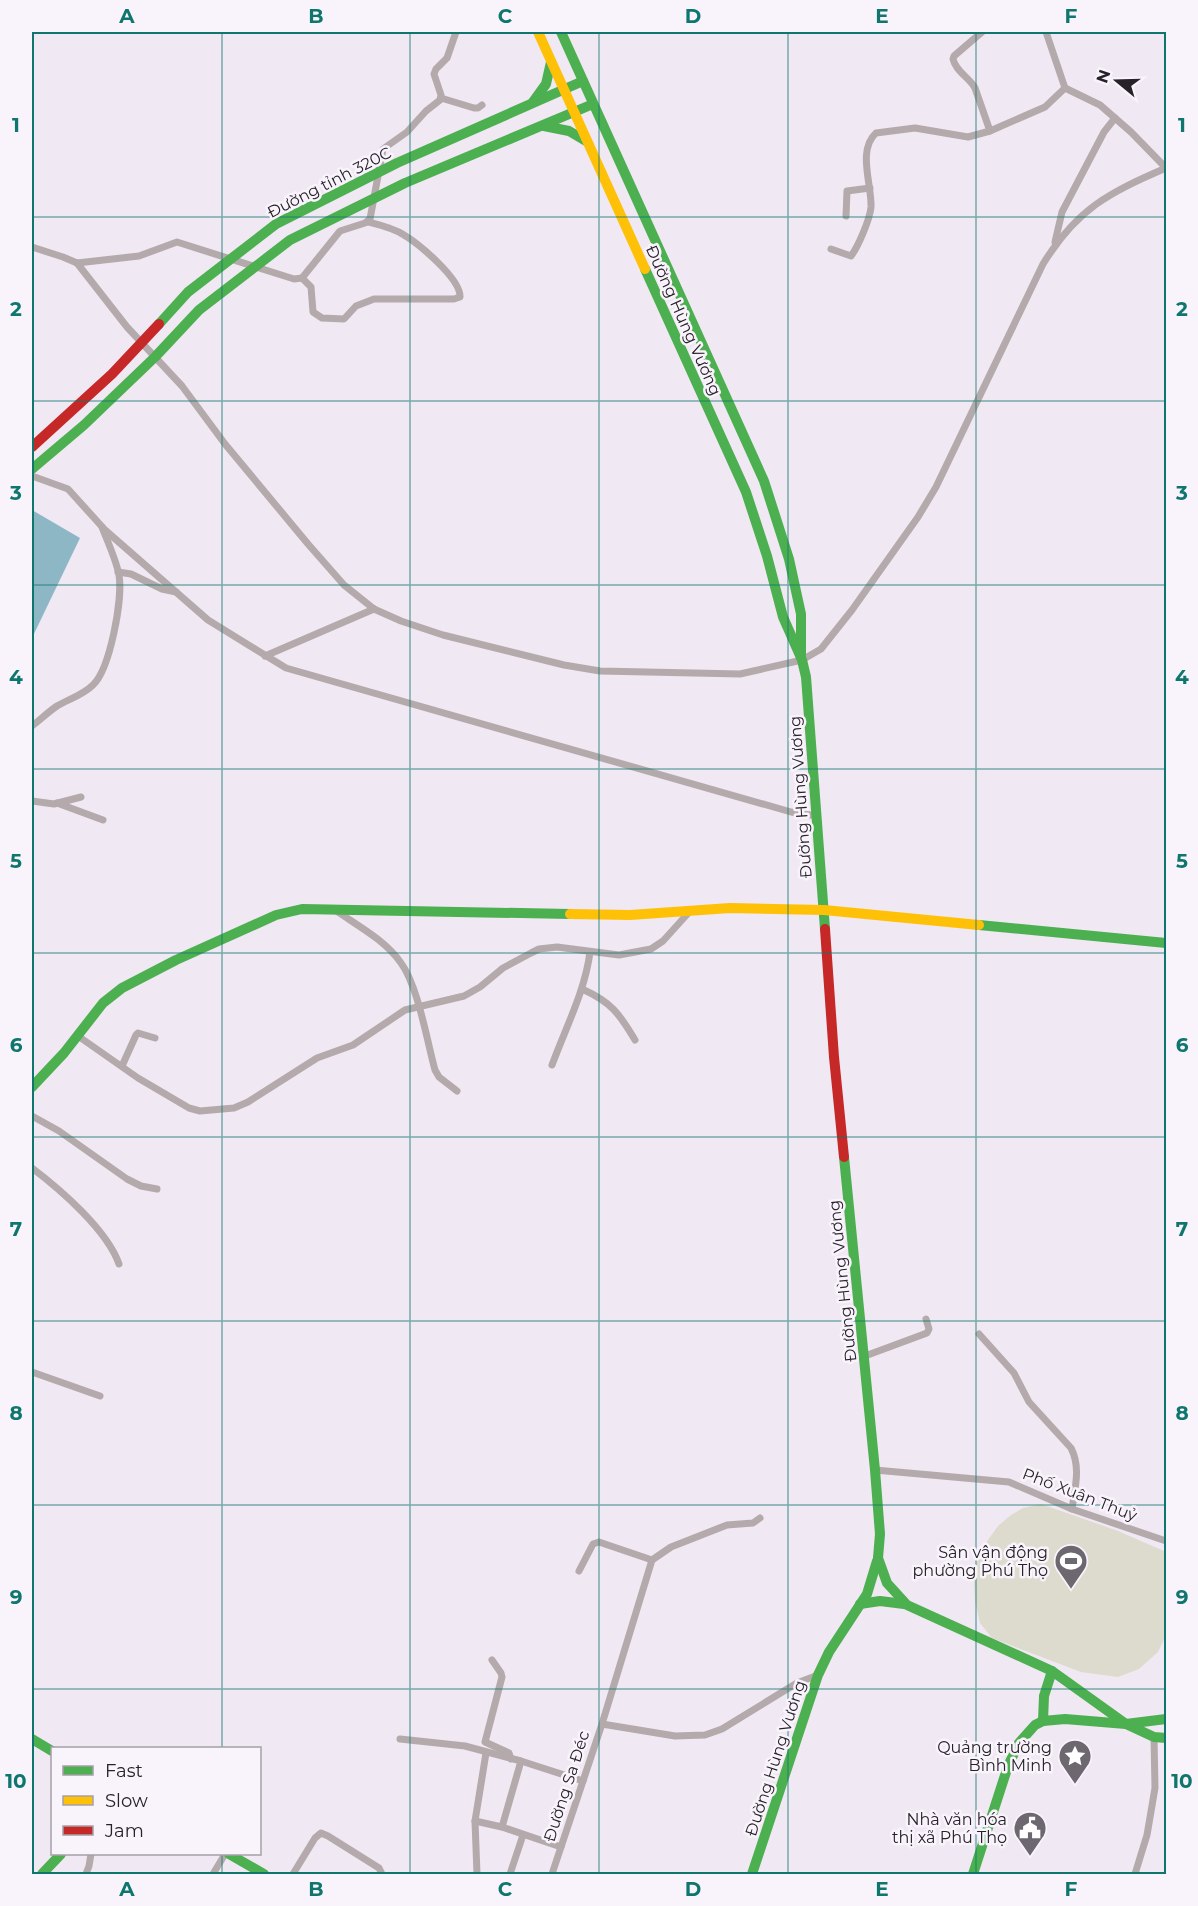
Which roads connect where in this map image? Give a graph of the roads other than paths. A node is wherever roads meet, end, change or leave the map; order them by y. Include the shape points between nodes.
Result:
1 (456, 32) edge
2 (538, 32) edge
3 (561, 32) edge
4 (982, 32) edge
5 (1046, 32) edge
6 (551, 62) junction
7 (583, 81) junction
8 (1065, 88) junction
9 (563, 90) junction
10 (441, 98) junction
11 (531, 103) junction
12 (593, 104) junction
13 (482, 105) dead end
14 (573, 112) junction
15 (1115, 118) junction
16 (541, 125) junction
17 (990, 131) junction
18 (586, 141) junction
19 (1167, 168) edge
20 (379, 172) junction
21 (1157, 172) junction
22 (1167, 177) edge
23 (870, 188) junction
24 (374, 198) junction
25 (846, 216) dead end
26 (368, 222) junction
27 (1055, 245) junction
28 (32, 247) edge
29 (831, 249) dead end
30 (231, 259) junction
31 (77, 263) junction
32 (256, 266) junction
33 (302, 278) junction
34 (141, 342) junction
35 (155, 357) junction
36 (33, 446) edge
37 (32, 469) edge
38 (32, 476) edge
39 (102, 526) junction
40 (118, 572) junction
41 (178, 593) junction
42 (374, 609) junction
43 (265, 656) junction
44 (802, 660) junction
45 (32, 726) edge
46 (81, 796) dead end
47 (32, 801) edge
48 (57, 803) junction
49 (817, 816) junction
50 (103, 820) dead end
51 (332, 908) junction
52 (691, 910) junction
53 (824, 910) junction
54 (1167, 943) edge
55 (590, 952) junction
56 (582, 989) junction
57 (418, 1007) junction
58 (78, 1036) junction
59 (155, 1038) dead end
60 (634, 1040) dead end
61 (552, 1065) dead end
62 (122, 1066) junction
63 (32, 1087) edge
64 (457, 1091) dead end
65 (32, 1116) edge
66 (32, 1168) edge
67 (158, 1189) dead end
68 (118, 1264) dead end
69 (926, 1318) dead end
70 (979, 1334) dead end
71 (865, 1356) junction
72 (32, 1372) edge
73 (100, 1396) dead end
74 (875, 1470) junction
75 (1072, 1509) junction
76 (760, 1518) dead end
77 (1167, 1540) edge
78 (878, 1558) junction
79 (652, 1560) junction
80 (579, 1570) dead end
81 (861, 1605) junction
82 (907, 1605) junction
83 (492, 1660) dead end
84 (1052, 1671) junction
85 (818, 1675) junction
86 (1166, 1719) edge
87 (1043, 1721) junction
88 (602, 1724) junction
89 (1126, 1724) junction
90 (1162, 1738) edge
91 (32, 1739) edge
92 (400, 1739) dead end
93 (51, 1750) edge
94 (486, 1753) junction
95 (511, 1759) junction
96 (521, 1761) junction
97 (583, 1781) junction
98 (475, 1821) junction
99 (502, 1827) junction
100 (523, 1834) junction
101 (561, 1847) junction
102 (60, 1855) edge
103 (91, 1855) edge
104 (226, 1855) edge
105 (229, 1855) edge
106 (42, 1875) edge
107 (86, 1875) edge
108 (213, 1875) edge
109 (264, 1875) edge
110 (292, 1875) edge
111 (382, 1875) edge
112 (477, 1875) edge
113 (510, 1875) edge
114 (552, 1875) edge
115 (752, 1875) edge
116 (973, 1875) edge
117 (1135, 1875) edge

1 - 10 street via 447,57 434,74
2 - 6 main road, Đường Hùng Vương
3 - 7 main road, Đường Hùng Vương
4 - 17 street via 953,59 972,82
5 - 8 street
6 - 9 main road, Đường Hùng Vương
6 - 11 main road via 547,81
7 - 9 main road, Đường tỉnh 320C
7 - 12 main road, Đường Hùng Vương
8 - 15 street via 1095,102
8 - 17 street via 1045,107
9 - 11 main road, Đường tỉnh 320C
9 - 14 main road, Đường Hùng Vương
10 - 13 street via 474,108
10 - 20 street via 407,132 385,146
11 - 20 main road, Đường tỉnh 320C
12 - 14 main road, Đường tỉnh 320C
12 - 44 main road, Đường Hùng Vương via 764,481 789,559 801,614
14 - 16 main road, Đường tỉnh 320C
14 - 18 main road, Đường Hùng Vương
15 - 19 street
15 - 27 street via 1062,212
16 - 18 main road via 568,131
16 - 24 main road, Đường tỉnh 320C
17 - 23 street via 965,137 915,128 876,133 866,158
18 - 44 main road, Đường Hùng Vương via 746,492 783,617
19 - 21 street
20 - 24 street
20 - 30 main road, Đường tỉnh 320C via 276,225
21 - 22 street
21 - 27 street via 1095,205
23 - 25 street via 847,191
23 - 29 street via 870,215 854,254 849,256
24 - 26 street
24 - 32 main road, Đường tỉnh 320C via 290,240
26 - 33 street via 340,231
26 - 33 street via 409,238 444,268 460,290 460,297 374,299 356,306 344,319 322,318 313,312 311,287
27 - 44 street via 918,517 821,649
28 - 31 street
30 - 31 street via 177,242 139,256
30 - 32 street
30 - 34 main road, Đường tỉnh 320C via 188,292
31 - 34 street
32 - 33 street
32 - 35 main road, Đường tỉnh 320C via 200,310
34 - 35 street
34 - 36 main road, Đường tỉnh 320C
35 - 37 main road, Đường tỉnh 320C
35 - 42 street via 308,544 344,585
38 - 39 street via 68,489
39 - 40 street
39 - 41 street
40 - 41 street
40 - 45 street via 120,592 109,656 100,676 89,689
41 - 43 street via 216,626
42 - 43 street
42 - 44 street via 443,635 600,671 740,674
43 - 49 street via 299,673 791,812
44 - 49 main road, Đường Hùng Vương
46 - 48 street
47 - 48 street
48 - 50 street
49 - 53 main road, Đường Hùng Vương
51 - 52 main road via 630,915
51 - 57 street via 390,950 407,973
51 - 58 main road via 276,915 167,965 111,996
52 - 53 main road
52 - 55 street via 651,949 619,956
53 - 54 main road
53 - 71 main road, Đường Hùng Vương via 834,1057
55 - 56 street
55 - 57 street via 557,947 539,949 503,968 464,996
56 - 60 street via 611,1006
56 - 61 street
57 - 62 street via 398,1014 353,1045 317,1058 234,1107 195,1110
57 - 64 street via 436,1074
58 - 62 street
58 - 63 main road
59 - 62 street via 136,1035
65 - 67 street via 126,1179
66 - 68 street via 97,1227
69 - 71 street via 927,1333
70 - 75 street via 1014,1372 1029,1402 1071,1448 1077,1471
71 - 74 main road, Đường Hùng Vương
72 - 73 street
74 - 75 street, Phố Xuân Thuỷ via 1009,1482
74 - 78 main road, Đường Hùng Vương
75 - 77 street, Phố Xuân Thuỷ
76 - 79 street via 753,1523 727,1525 671,1547
78 - 81 main road, Đường Hùng Vương
78 - 82 main road via 887,1583
79 - 80 street via 599,1542 589,1549
79 - 88 street
81 - 82 main road via 880,1600
81 - 85 main road, Đường Hùng Vương
82 - 84 main road
83 - 95 street via 502,1677 485,1742 507,1752
84 - 87 main road via 1044,1692
84 - 89 main road
85 - 88 street, Đường Sa Đéc via 705,1735 675,1736
85 - 115 main road, Đường Hùng Vương
86 - 89 main road
87 - 89 main road via 1082,1719
87 - 116 main road via 1027,1732 1008,1766
88 - 97 street, Đường Sa Đéc
89 - 90 main road
90 - 117 street via 1147,1835
91 - 93 main road
92 - 94 street via 465,1746
94 - 95 street
94 - 98 street
95 - 96 street
96 - 97 street
96 - 99 street
97 - 101 street, Đường Sa Đéc
98 - 99 street
98 - 112 street
99 - 100 street
100 - 101 street
100 - 113 street
101 - 114 street, Đường Sa Đéc
102 - 106 main road
103 - 107 street
104 - 108 street
105 - 109 main road
110 - 111 street via 321,1833 379,1868

